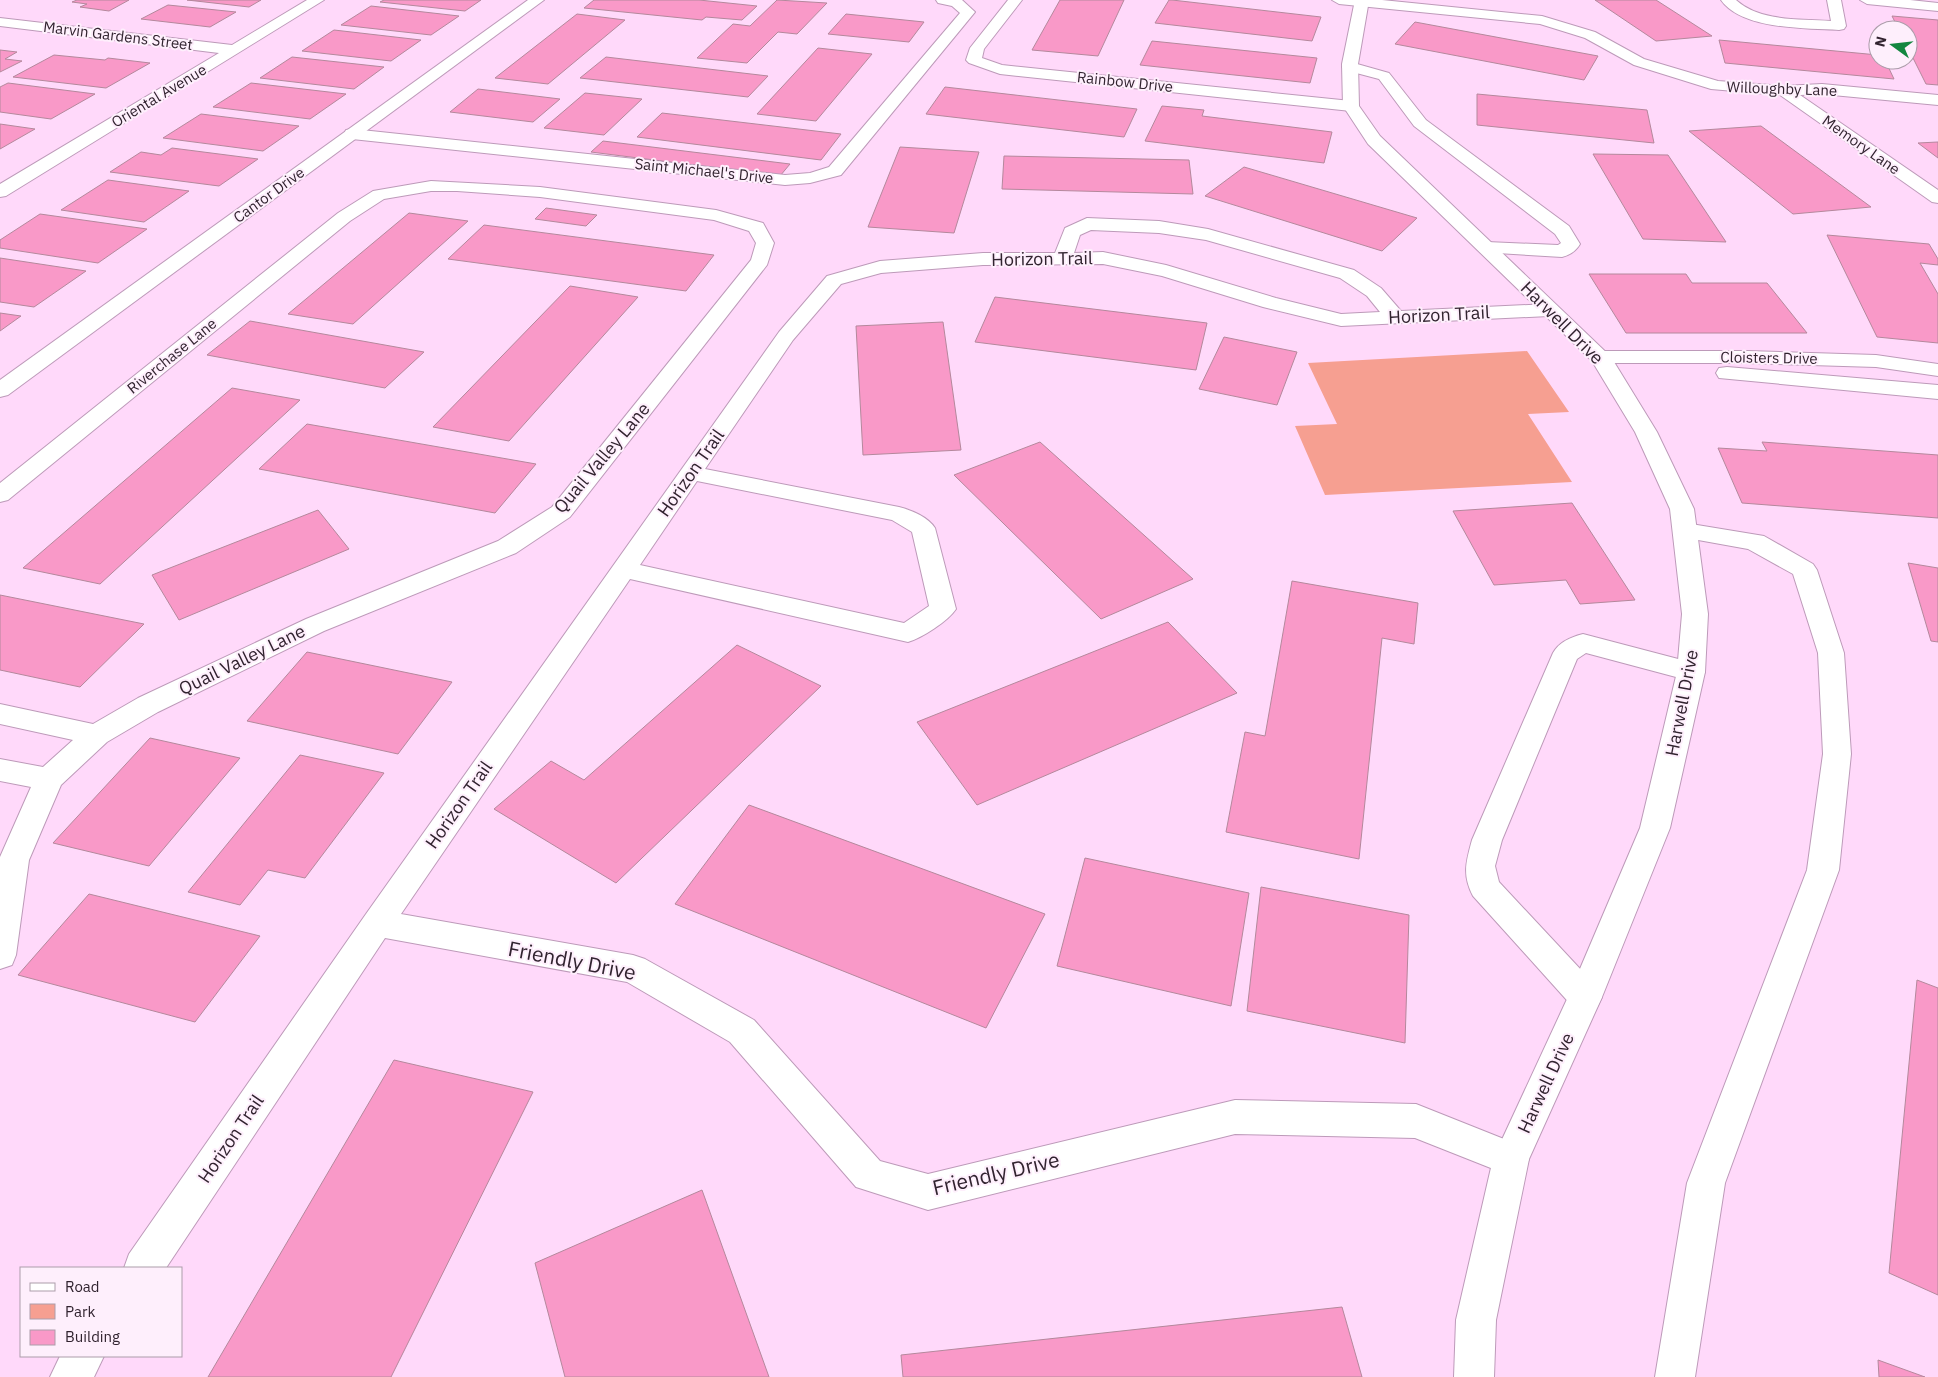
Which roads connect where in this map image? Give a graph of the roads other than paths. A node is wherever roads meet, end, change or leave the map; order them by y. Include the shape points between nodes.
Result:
1 (317, 0) edge
2 (537, 0) edge
3 (1015, 0) edge
4 (1728, 0) edge
5 (1834, 0) edge
6 (1867, 0) edge
7 (950, 1) edge
8 (1354, 1) edge
9 (1938, 6) edge
10 (0, 22) edge
11 (236, 50) junction
12 (1350, 67) junction
13 (1784, 91) junction
14 (1938, 100) edge
15 (1351, 106) junction
16 (352, 134) junction
17 (0, 192) edge
18 (1938, 198) edge
19 (344, 217) joint
20 (1487, 248) junction
21 (1062, 259) junction
22 (1549, 310) junction
23 (1395, 317) junction
24 (1600, 357) junction
25 (1687, 357) junction
26 (1938, 370) edge
27 (0, 390) edge
28 (1938, 392) edge
29 (690, 473) junction
30 (0, 495) edge
31 (1685, 532) junction
32 (623, 569) junction
33 (1691, 672) junction
34 (0, 714) edge
35 (97, 735) junction
36 (0, 770) edge
37 (49, 779) junction
38 (377, 923) junction
39 (0, 955) edge
40 (1585, 997) junction
41 (1510, 1159) junction
42 (144, 1267) edge
43 (83, 1357) edge
44 (70, 1377) edge
45 (1474, 1377) edge
46 (1675, 1377) edge

1 - 11 street, Oriental Avenue
2 - 16 street, Cantor Drive
3 - 15 street, Rainbow Drive via 977,48 974,60 1000,69
4 - 5 street via 1734,8 1771,20 1839,26
6 - 9 street
7 - 16 street, Saint Michael's Drive via 968,12 835,171 805,180
8 - 12 street
8 - 13 street, Willoughby Lane via 1542,20 1590,35 1639,62 1717,86
10 - 11 street, Marvin Gardens Street
11 - 17 street, Oriental Avenue
12 - 15 street
12 - 20 street via 1384,76 1420,123 1562,230 1571,244 1562,251
13 - 14 street, Willoughby Lane via 1822,89
13 - 18 street, Memory Lane
15 - 20 street, Harwell Drive via 1374,140
16 - 27 street, Cantor Drive
19 - 30 street, Riverchase Lane
19 - 35 street, Quail Valley Lane via 379,195 431,186 457,186 540,192 716,214 756,227 765,242 760,261 561,512 507,547 315,625 148,706
20 - 22 street, Harwell Drive
21 - 23 street, Horizon Trail via 1103,258 1166,271 1270,303 1341,320
21 - 23 street via 1072,232 1087,224 1159,227 1208,235 1347,274 1374,292
21 - 29 street, Horizon Trail via 983,260 880,268 834,280 786,336
22 - 23 street, Horizon Trail
22 - 24 street, Harwell Drive
24 - 25 street, Cloisters Drive
24 - 31 street, Harwell Drive via 1646,432 1682,509
25 - 26 street, Cloisters Drive via 1876,361
25 - 28 street via 1719,372
29 - 32 street, Horizon Trail
29 - 32 street via 899,514 922,528 943,609 908,633
31 - 33 street, Harwell Drive via 1695,614
31 - 46 street via 1756,542 1804,570 1831,653 1837,754 1824,870 1706,1183
32 - 38 street, Horizon Trail
33 - 40 street, Harwell Drive via 1655,828
33 - 40 street via 1583,643 1566,653 1487,840 1480,866 1484,887
34 - 35 street
35 - 37 street, Quail Valley Lane
36 - 37 street
37 - 39 street, Quail Valley Lane via 14,860
38 - 41 street, Friendly Drive via 633,969 742,1031 869,1176 928,1192 1235,1117 1416,1121
38 - 42 street, Horizon Trail
40 - 41 street, Harwell Drive
41 - 45 street, Harwell Drive via 1476,1320
43 - 44 street

